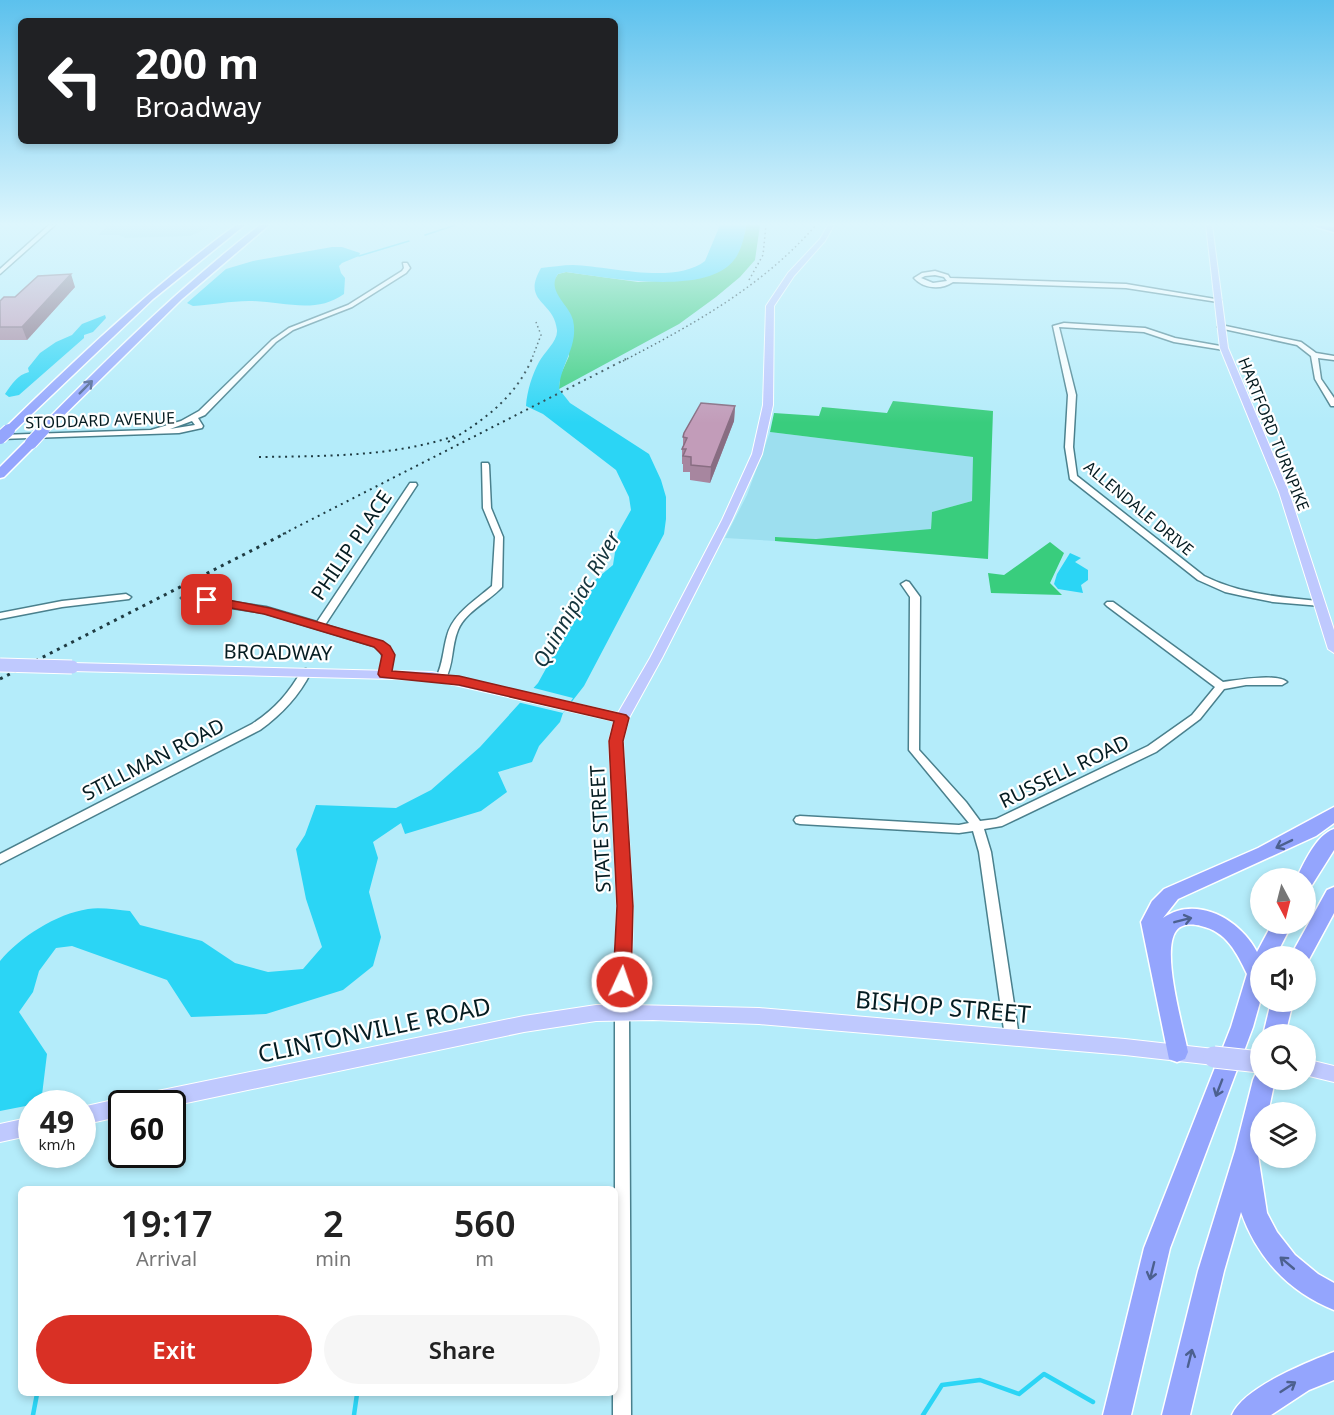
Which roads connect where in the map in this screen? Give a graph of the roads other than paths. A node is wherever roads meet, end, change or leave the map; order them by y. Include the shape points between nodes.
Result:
1 (156, 291) edge
2 (183, 291) edge
3 (374, 291) edge
4 (780, 291) edge
5 (1159, 291) edge
6 (1217, 291) edge
7 (1218, 300) junction
8 (1221, 327) junction
9 (1224, 348) junction
10 (1314, 355) junction
11 (1334, 358) edge
12 (1334, 404) edge
13 (194, 418) junction
14 (151, 432) junction
15 (3, 435) edge
16 (485, 465) dead end
17 (0, 474) edge
18 (413, 484) dead end
19 (906, 584) dead end
20 (126, 597) dead end
21 (186, 598) dead end
22 (1110, 604) dead end
23 (1318, 604) junction
24 (0, 616) edge
25 (319, 626) junction
26 (1334, 649) edge
27 (0, 665) edge
28 (306, 672) junction
29 (385, 674) junction
30 (441, 678) junction
31 (1282, 682) dead end
32 (1221, 686) junction
33 (622, 718) junction
34 (1334, 814) edge
35 (800, 820) dead end
36 (977, 826) junction
37 (1334, 836) edge
38 (0, 859) edge
39 (1311, 868) edge
40 (1334, 896) edge
41 (1306, 946) edge
42 (1250, 953) edge
43 (1158, 965) junction
44 (1250, 999) edge
45 (622, 1012) junction
46 (1012, 1037) junction
47 (1187, 1054) junction
48 (1250, 1061) edge
49 (1316, 1068) edge
50 (1334, 1069) edge
51 (1316, 1070) edge
52 (1334, 1074) edge
53 (1262, 1090) edge
54 (186, 1094) edge
55 (18, 1129) edge
56 (0, 1133) edge
57 (1247, 1151) junction
58 (1334, 1297) edge
59 (1334, 1366) edge
60 (622, 1415) edge
61 (1117, 1415) edge
62 (1176, 1415) edge
63 (1246, 1415) edge

1 - 15 highway
17 -> 2 highway, bridge
3 - 13 street via 350,306 291,329 274,341
4 - 33 main road, STATE STREET via 770,306 768,405 757,454 667,638
5 - 7 street
6 - 7 main road, HARTFORD TURNPIKE
7 - 8 main road, HARTFORD TURNPIKE
8 - 9 main road, HARTFORD TURNPIKE
8 - 10 street via 1299,343
9 - 23 main road, HARTFORD TURNPIKE via 1284,492
9 - 23 street, ALLENDALE DRIVE via 1174,340 1145,330 1056,326 1072,395 1069,447 1073,477 1219,588
10 - 11 street
10 - 12 street via 1318,379
13 - 14 street
13 - 14 street, STODDARD AVENUE via 199,426
14 - 15 street, STODDARD AVENUE
16 - 30 street via 487,508 500,537 497,587 454,628
18 - 25 street, PHILIP PLACE
19 - 36 street via 915,597 914,750
20 - 24 street
21 - 25 street via 250,607
22 - 32 street
23 - 26 main road, HARTFORD TURNPIKE
25 - 29 street via 385,648 389,659
27 - 28 main road, BROADWAY, bridge
28 - 29 main road, BROADWAY
28 - 38 street, STILLMAN ROAD via 290,700 256,727
29 - 30 main road, BROADWAY
30 - 33 main road, BROADWAY
31 - 32 street
32 - 36 street, RUSSELL ROAD via 1196,717 1152,749 998,823
33 - 45 main road, STATE STREET via 616,741 625,906
34 -> 43 highway via 1283,844 1171,894 1151,922
35 - 36 street, RUSSELL ROAD via 959,829
36 - 46 street via 985,852
37 - 39 highway
40 - 41 highway
43 -> 42 highway via 1165,929 1177,919 1193,917 1221,925
43 - 47 highway
44 -> 61 highway via 1157,1248
45 - 46 main road, BISHOP STREET via 759,1016
45 - 54 main road, CLINTONVILLE ROAD via 560,1017
45 - 60 street, STATE STREET
46 - 47 main road, BISHOP STREET
47 - 48 main road, BISHOP STREET, bridge
49 - 50 main road
51 - 52 main road
53 - 57 highway
55 - 56 main road
58 -> 57 highway via 1319,1290 1274,1252 1254,1214
62 -> 57 highway via 1211,1271
63 -> 59 highway via 1300,1379

